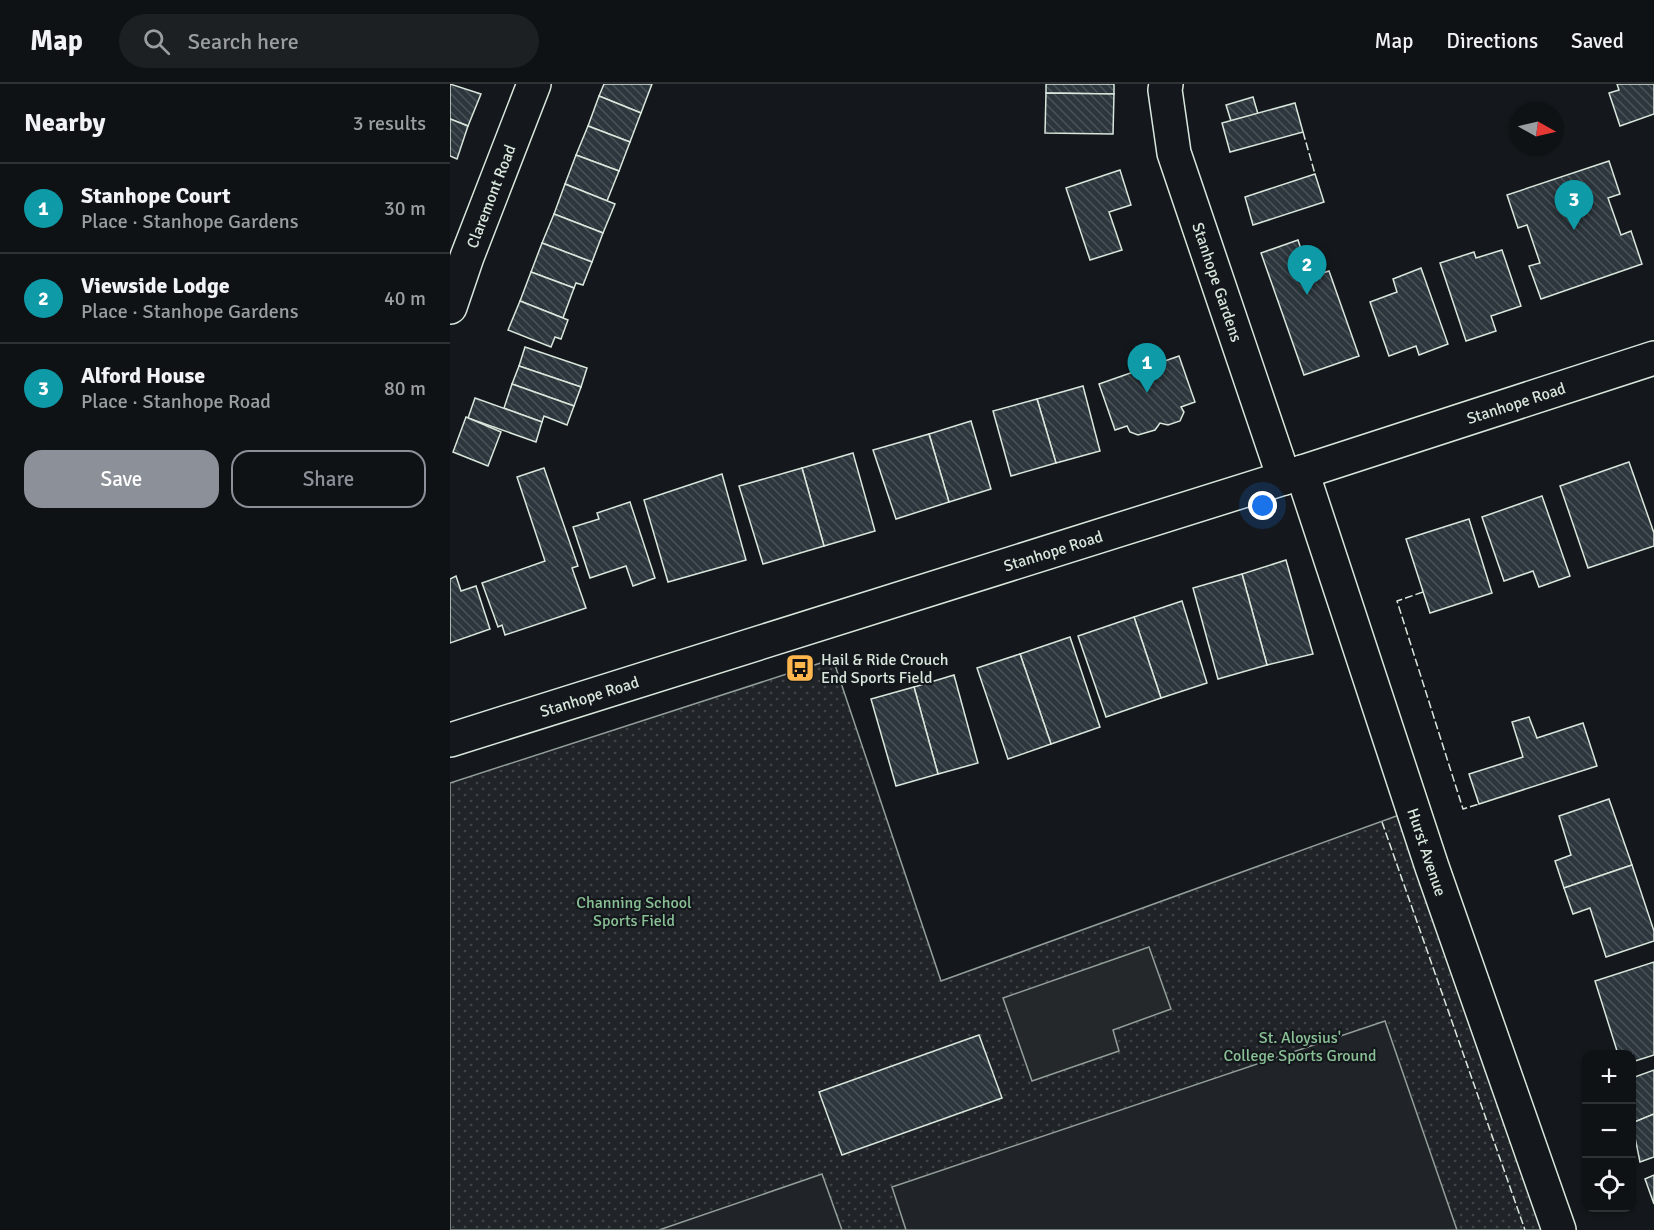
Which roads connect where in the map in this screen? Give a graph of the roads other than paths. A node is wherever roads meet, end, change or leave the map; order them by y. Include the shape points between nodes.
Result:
1 (534, 84) edge
2 (1166, 84) edge
3 (450, 307) edge
4 (1654, 358) edge
5 (1293, 475) junction
6 (450, 740) edge
7 (1559, 1230) edge

1 - 3 street, Claremont Road
2 - 5 street, Stanhope Gardens via 1174,153
4 - 5 street, Stanhope Road
5 - 6 street, Stanhope Road
5 - 7 street, Hurst Avenue

